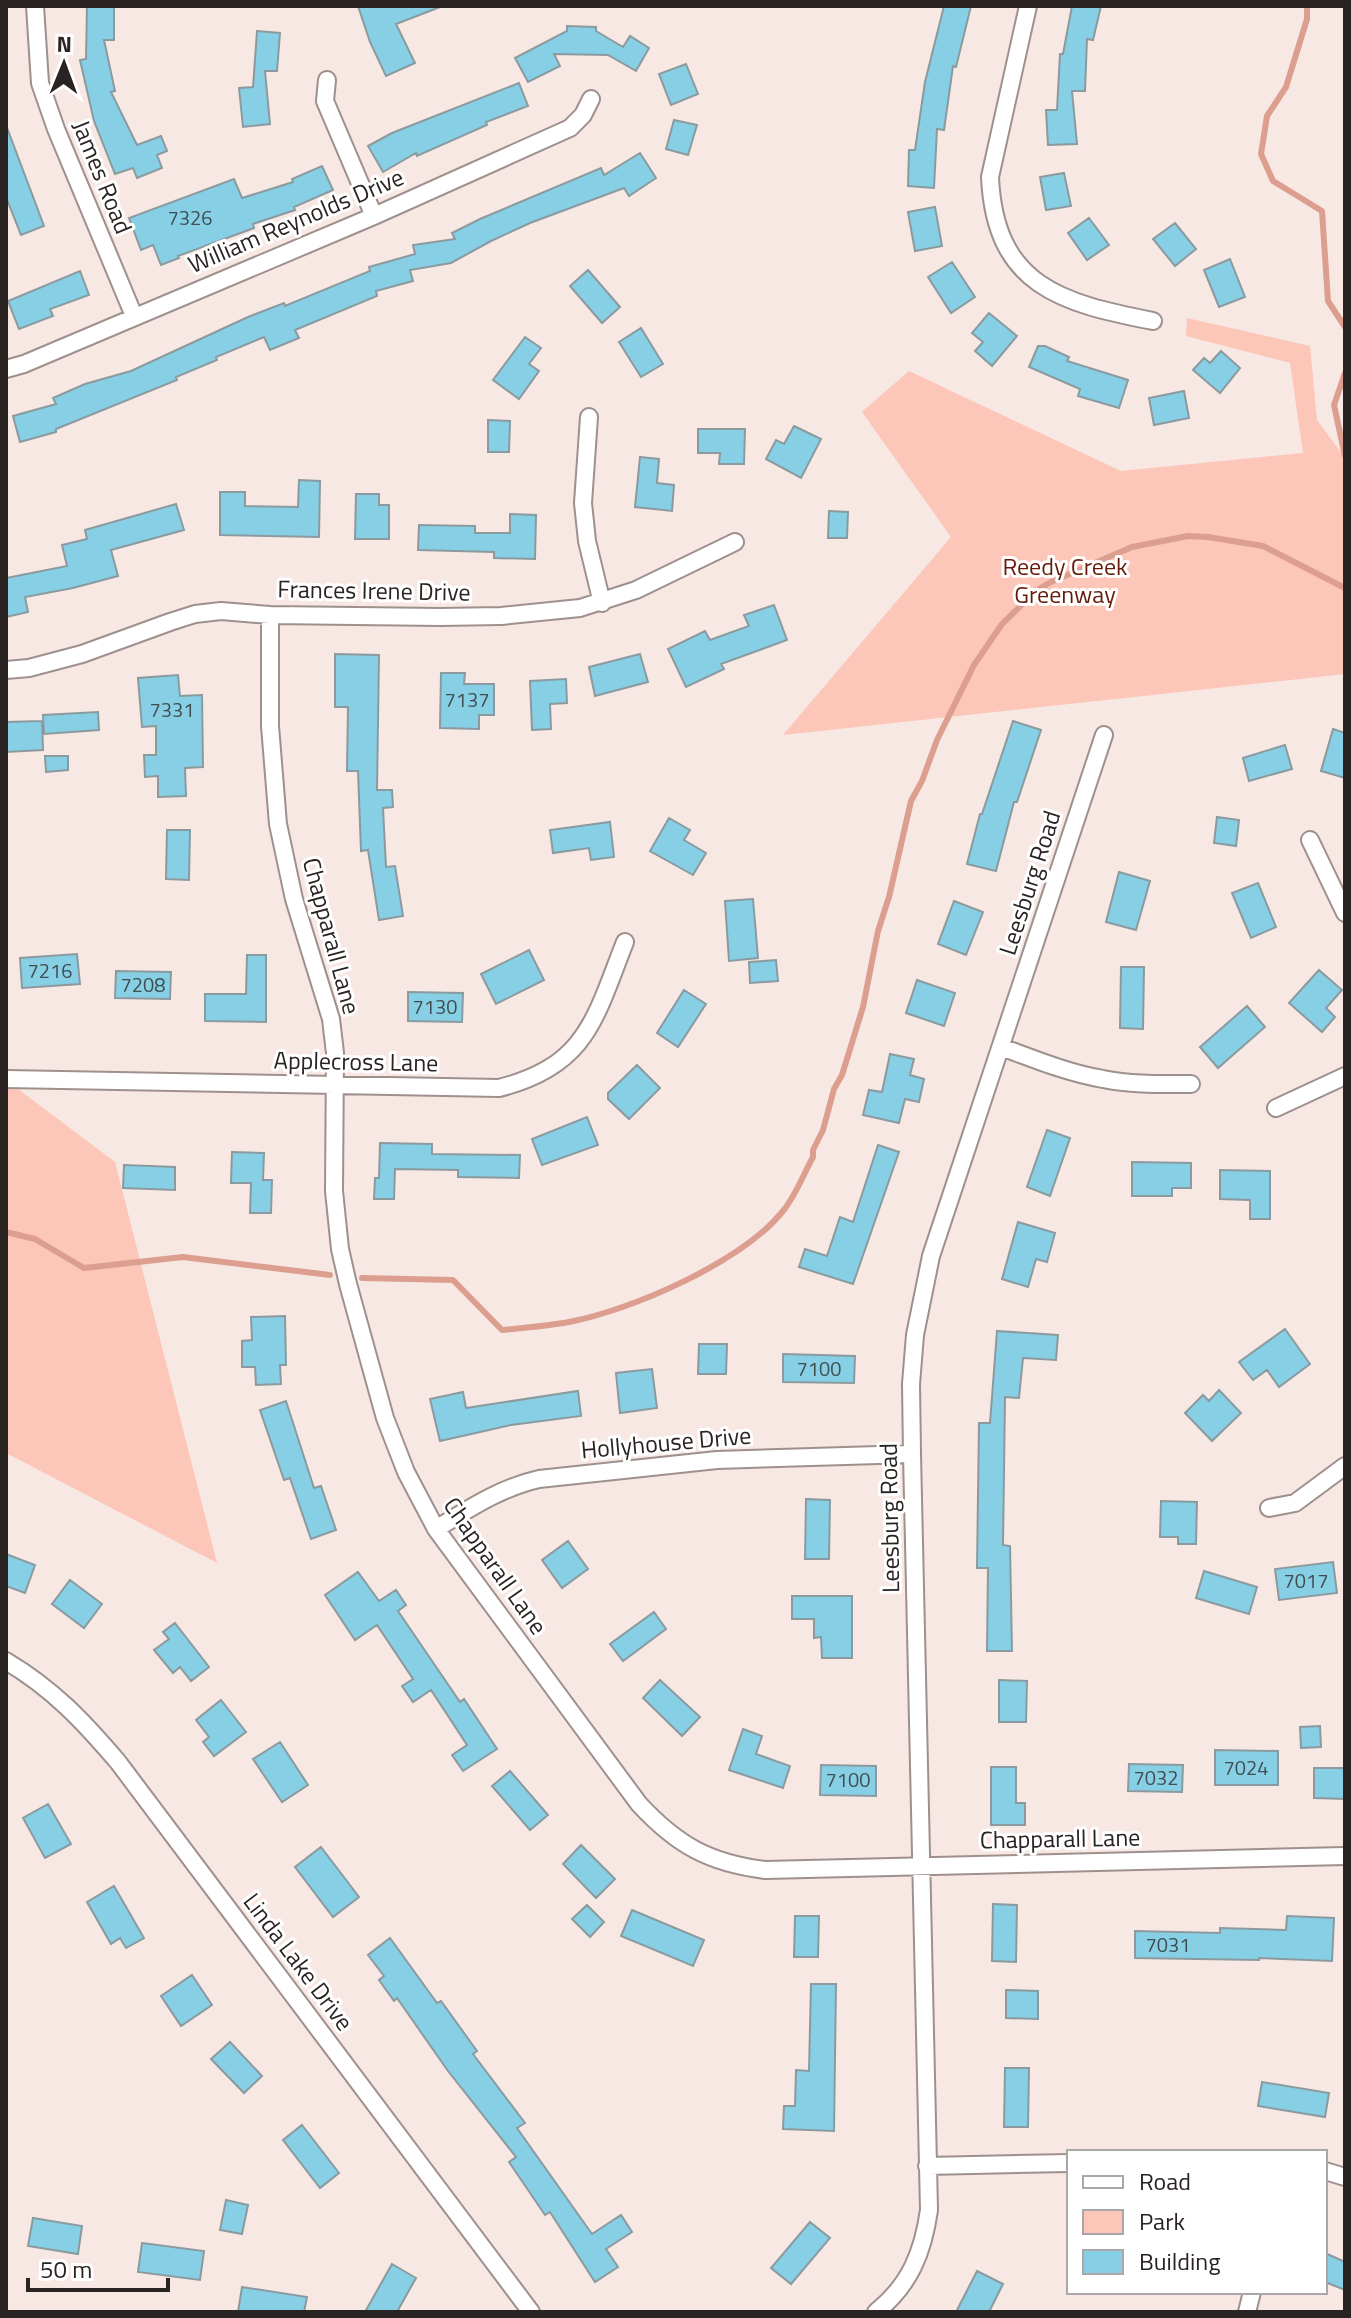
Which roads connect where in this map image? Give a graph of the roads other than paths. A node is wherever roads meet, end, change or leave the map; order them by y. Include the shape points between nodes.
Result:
1 (35, 6) edge
2 (1028, 6) edge
3 (327, 80) dead end
4 (591, 99) dead end
5 (374, 216) junction
6 (134, 316) junction
7 (1153, 321) dead end
8 (6, 369) edge
9 (589, 417) dead end
10 (735, 542) dead end
11 (602, 603) junction
12 (270, 615) junction
13 (6, 670) edge
14 (1104, 735) dead end
15 (1310, 840) dead end
16 (1345, 913) edge
17 (625, 942) dead end
18 (1001, 1047) junction
19 (1345, 1076) edge
20 (6, 1079) edge
21 (1191, 1084) dead end
22 (334, 1086) junction
23 (1276, 1108) dead end
24 (912, 1454) junction
25 (1345, 1466) edge
26 (1269, 1508) dead end
27 (436, 1529) junction
28 (6, 1661) edge
29 (1345, 1856) edge
30 (920, 1866) junction
31 (1067, 2163) edge
32 (927, 2166) junction
33 (525, 2309) edge
34 (876, 2312) edge

1 - 6 street, James Road via 40,83
2 - 7 street via 990,177 999,230 1011,254 1048,290 1072,302
3 - 5 street via 325,101
4 - 5 street, William Reynolds Drive via 570,128
5 - 6 street, William Reynolds Drive
6 - 8 street, William Reynolds Drive
9 - 11 street via 583,503
10 - 11 street, Frances Irene Drive
11 - 12 street, Frances Irene Drive via 501,616
12 - 13 street, Frances Irene Drive via 195,614 82,654
12 - 22 street, Chapparall Lane via 270,726 278,824 290,887 331,1019
14 - 18 street, Leesburg Road
15 - 16 street
17 - 22 street, Applecross Lane via 583,1038 561,1062 538,1076 499,1088
18 - 21 street via 1100,1079
18 - 24 street, Leesburg Road via 931,1256 911,1384
19 - 23 street
20 - 22 street, Applecross Lane
22 - 27 street, Chapparall Lane via 334,1191 348,1284 385,1418
24 - 27 street, Hollyhouse Drive via 717,1460 539,1479 488,1496
24 - 30 street, Leesburg Road
25 - 26 street via 1295,1503
27 - 30 street, Chapparall Lane via 639,1804 681,1843 707,1857 765,1870
28 - 33 street, Linda Lake Drive via 51,1690 118,1762
29 - 30 street, Chapparall Lane
30 - 32 street, Leesburg Road
31 - 32 street
32 - 34 street, Leesburg Road via 929,2210 920,2251 907,2280

